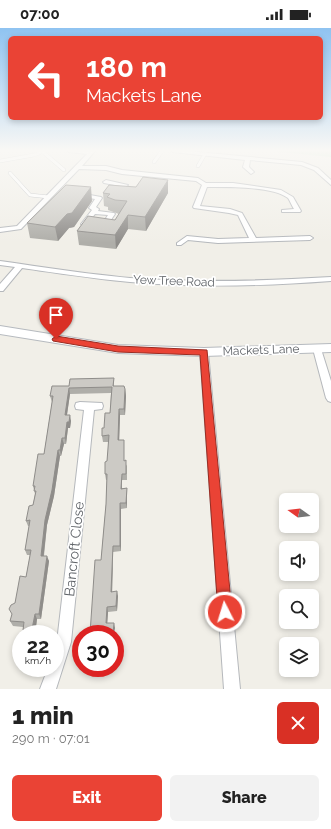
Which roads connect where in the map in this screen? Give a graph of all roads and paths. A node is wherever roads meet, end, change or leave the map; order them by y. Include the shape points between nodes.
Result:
1 (18, 182) edge
2 (64, 182) edge
3 (106, 182) dead end
4 (201, 182) edge
5 (115, 183) joint
6 (125, 184) dead end
7 (205, 185) junction
8 (54, 192) junction
9 (62, 193) edge
10 (69, 194) edge
11 (49, 197) junction
12 (284, 211) dead end
13 (94, 212) junction
14 (84, 224) edge
15 (104, 226) edge
16 (0, 230) edge
17 (310, 238) dead end
18 (253, 240) junction
19 (179, 244) dead end
20 (0, 263) edge
21 (20, 266) junction
22 (330, 280) edge
23 (0, 289) edge
24 (0, 330) edge
25 (331, 348) edge
26 (317, 349) junction
27 (204, 352) junction
28 (331, 398) edge
29 (89, 406) dead end
30 (48, 689) edge
31 (232, 689) edge

1 - 11 lane via 30,195
2 - 8 street
3 - 5 street
4 - 7 street
5 - 6 street
7 - 12 street via 233,185 279,191 291,198 298,211
7 - 18 street via 196,206 240,214
8 - 9 street
8 - 11 street
10 - 13 street via 102,197 92,208 96,210
11 - 16 street via 19,228
13 - 14 street
13 - 15 street via 112,214
17 - 18 street
18 - 19 street via 218,241 186,235
20 - 21 street, Yew Tree Road
21 - 22 street, Yew Tree Road via 129,280 250,284
21 - 23 street
24 - 27 street, Mackets Lane via 118,349
25 - 26 street, Mackets Lane
26 - 27 street, Mackets Lane
26 - 28 street
27 - 31 street
29 - 30 street, Bancroft Close via 64,642

